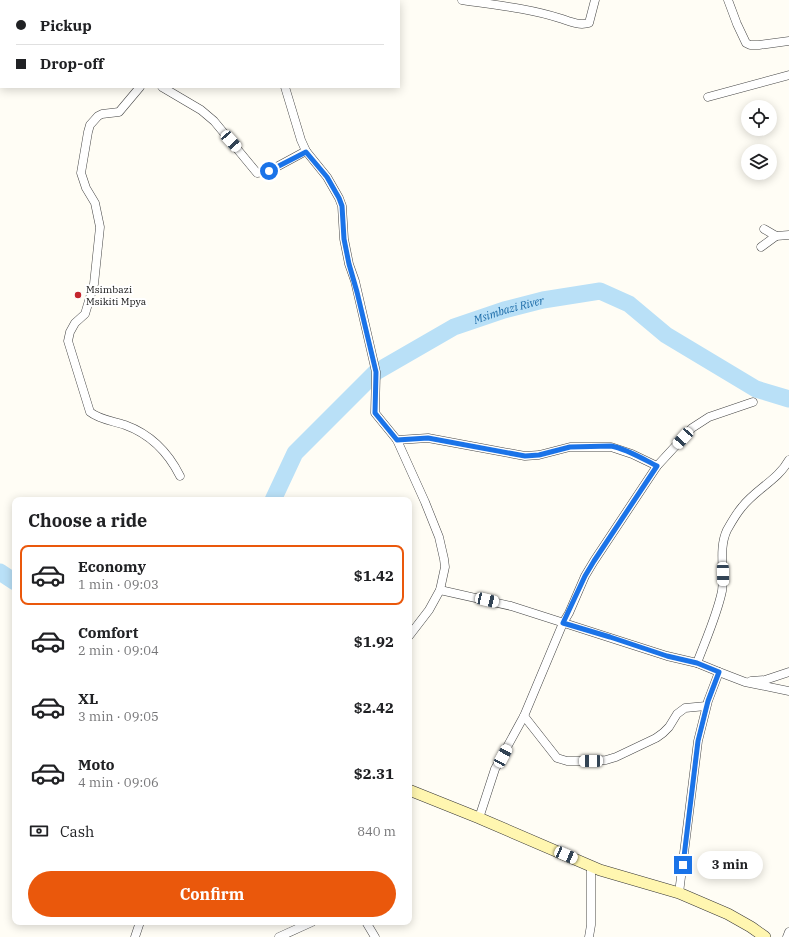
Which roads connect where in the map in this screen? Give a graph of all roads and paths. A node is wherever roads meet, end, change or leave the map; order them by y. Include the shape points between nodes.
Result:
1 (462, 0) edge
2 (595, 0) edge
3 (728, 0) edge
4 (789, 41) edge
5 (789, 75) edge
6 (139, 88) edge
7 (164, 88) edge
8 (285, 88) edge
9 (708, 98) dead end
10 (306, 152) junction
11 (764, 229) dead end
12 (789, 235) edge
13 (776, 236) junction
14 (761, 247) dead end
15 (753, 402) dead end
16 (397, 440) junction
17 (789, 460) edge
18 (657, 466) junction
19 (180, 476) dead end
20 (440, 590) junction
21 (563, 623) junction
22 (412, 632) edge
23 (697, 663) junction
24 (719, 672) junction
25 (789, 672) edge
26 (745, 682) junction
27 (789, 691) edge
28 (706, 706) junction
29 (524, 716) junction
30 (412, 793) edge
31 (479, 818) junction
32 (591, 866) junction
33 (679, 893) junction
34 (139, 925) edge
35 (305, 925) edge
36 (368, 925) edge
37 (789, 932) edge
38 (135, 937) edge
39 (279, 937) edge
40 (375, 937) edge
41 (589, 937) edge
42 (765, 937) edge
43 (787, 937) edge

1 - 2 street via 541,12 582,25 588,23
3 - 4 street via 746,43 759,45
5 - 9 street
6 - 19 street via 120,112 98,116 90,125 88,132 81,173 95,203 100,235 96,272 85,314 75,323 68,341 90,412 142,432 155,442 174,464
7 - 10 street via 201,110 214,121 257,173 269,171
8 - 10 street
10 - 16 street via 327,177 340,202 349,264 376,372 375,413
11 - 13 street
12 - 13 street
13 - 14 street
15 - 18 street via 709,417 692,428
16 - 18 street via 428,438 525,456 570,447 611,446
16 - 20 street via 439,537 444,563
17 - 23 street via 778,475 742,507 727,532 723,544 722,592
18 - 21 street via 585,576
20 - 21 street via 511,606
20 - 22 street
21 - 23 street
21 - 29 street
23 - 24 street
24 - 26 street
24 - 28 street
25 - 26 street via 765,680
26 - 27 street
28 - 29 street via 685,708 656,738 606,760 591,761 567,761 557,758
28 - 33 street via 698,741
29 - 31 street via 495,769
30 - 31 street
31 - 32 street
32 - 33 street
32 - 41 street
33 - 42 street via 728,914
34 - 38 street
35 - 39 street
36 - 40 street
37 - 43 street

